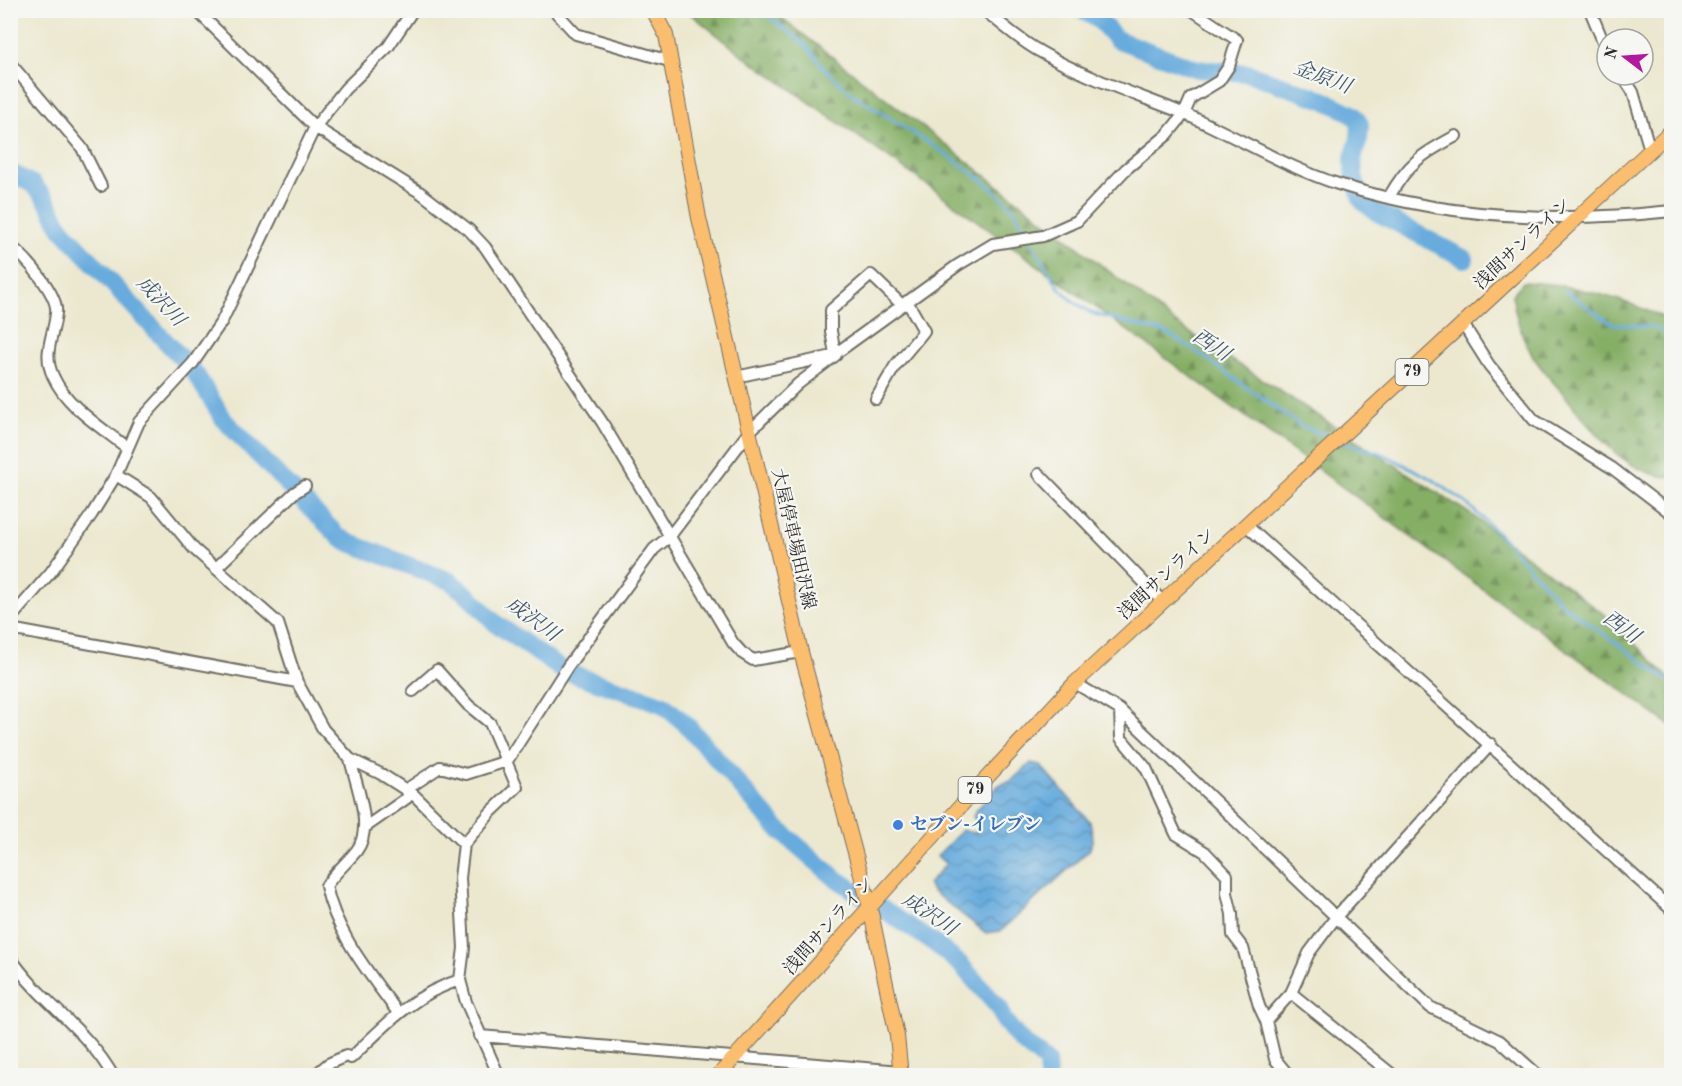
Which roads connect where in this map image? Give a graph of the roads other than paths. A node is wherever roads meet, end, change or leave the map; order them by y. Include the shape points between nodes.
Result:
1 (196, 10) edge
2 (413, 10) edge
3 (554, 10) edge
4 (653, 10) edge
5 (984, 10) edge
6 (1192, 10) edge
7 (1590, 10) edge
8 (1597, 27) edge
9 (669, 61) junction
10 (10, 63) edge
11 (1630, 87) edge
12 (1184, 114) junction
13 (315, 127) junction
14 (1671, 130) edge
15 (1456, 136) dead end
16 (1650, 150) junction
17 (101, 186) dead end
18 (1389, 197) junction
19 (1671, 211) edge
20 (1577, 217) junction
21 (10, 246) edge
22 (904, 303) junction
23 (1463, 324) junction
24 (835, 355) junction
25 (736, 377) junction
26 (876, 399) dead end
27 (749, 432) junction
28 (126, 447) junction
29 (1039, 474) dead end
30 (116, 475) junction
31 (300, 489) dead end
32 (1671, 513) edge
33 (1246, 525) junction
34 (670, 536) junction
35 (216, 568) junction
36 (1163, 602) junction
37 (10, 619) edge
38 (10, 629) edge
39 (801, 652) junction
40 (297, 682) junction
41 (1076, 683) junction
42 (413, 691) dead end
43 (1120, 710) junction
44 (1491, 744) junction
45 (350, 759) junction
46 (507, 761) junction
47 (409, 792) junction
48 (364, 828) junction
49 (464, 844) junction
50 (874, 903) junction
51 (1671, 910) edge
52 (1336, 917) junction
53 (10, 957) edge
54 (460, 980) junction
55 (1292, 993) junction
56 (398, 1013) junction
57 (1266, 1021) junction
58 (480, 1036) junction
59 (736, 1056) junction
60 (903, 1074) edge
61 (113, 1076) edge
62 (314, 1076) edge
63 (499, 1076) edge
64 (718, 1076) edge
65 (1289, 1076) edge
66 (1395, 1076) edge
67 (1539, 1076) edge

1 - 13 street
2 - 13 street via 388,47 345,88
3 - 9 street via 576,34
4 - 9 main road, 大屋停車場田沢線 via 666,35
5 - 12 street via 1037,50 1063,64
6 - 12 street via 1238,40 1222,76 1191,98
7 - 8 street
9 - 25 main road, 大屋停車場田沢線 via 699,218
10 - 17 street via 82,148
11 - 16 street
12 - 18 street via 1309,173
12 - 22 street via 1077,221 1044,236 993,244
13 - 28 street via 222,321 192,363 139,422
13 - 34 street via 421,194 485,247 602,422
14 - 16 main road, 浅間サンライン / 79
15 - 18 street via 1428,151 1403,172
16 - 20 main road, 浅間サンライン / 79
18 - 20 street via 1480,214
19 - 20 street
20 - 23 main road, 浅間サンライン / 79
21 - 28 street via 50,291 57,310 46,355 53,378 73,404
22 - 24 street
22 - 24 street via 871,275 831,310
22 - 26 street via 924,331 895,366
23 - 32 street via 1489,365 1534,420 1612,468
23 - 33 main road, 浅間サンライン / 79
24 - 25 street
24 - 27 street via 798,384
25 - 27 main road, 大屋停車場田沢線
27 - 34 street
27 - 39 main road, 大屋停車場田沢線
28 - 30 street
29 - 36 street
30 - 35 street via 151,497 194,549
30 - 37 street via 66,553
31 - 35 street
33 - 36 main road, 浅間サンライン / 79
33 - 44 street
34 - 39 street via 742,653 753,660
34 - 46 street via 654,549 568,666
35 - 40 street via 278,623
36 - 41 main road, 浅間サンライン / 79
38 - 40 street
39 - 50 main road, 大屋停車場田沢線 via 865,890
40 - 45 street via 323,729
41 - 43 street
41 - 50 main road, 浅間サンライン / 79
42 - 46 street via 437,670 490,723
43 - 52 street
43 - 57 street via 1121,738 1146,768 1176,834 1205,852 1227,875 1233,935 1243,948
44 - 51 street
44 - 52 street
45 - 47 street
45 - 48 street
46 - 47 street via 466,774 440,767 410,787
46 - 49 street via 517,787
47 - 48 street via 407,798
47 - 49 street
48 - 56 street via 357,850 326,886 330,905 354,952
49 - 54 street via 460,878 464,948
50 - 59 main road, 浅間サンライン / 79
50 - 60 main road, 大屋停車場田沢線
52 - 55 street via 1309,953
52 - 67 street via 1430,1006 1500,1041
53 - 61 street via 39,994 93,1045
54 - 56 street via 436,987
54 - 58 street
55 - 57 street
55 - 66 street
56 - 62 street via 351,1058 346,1056 328,1064
57 - 65 street via 1275,1059
58 - 59 street
58 - 63 street
59 - 60 street
59 - 64 main road, 浅間サンライン / 79

